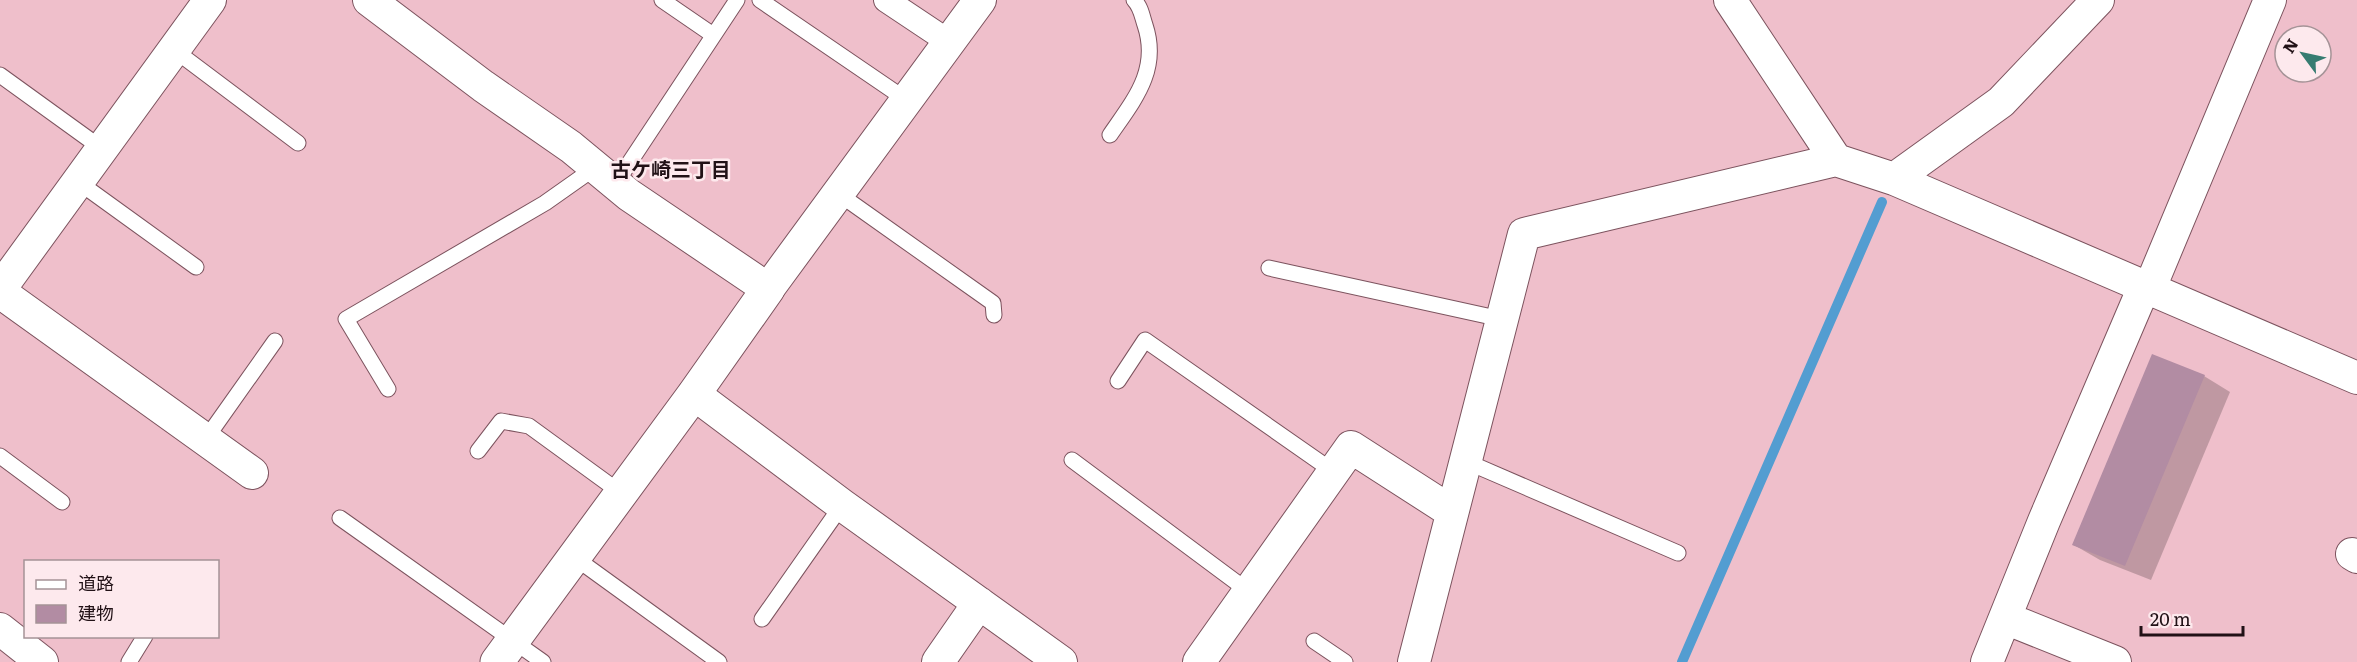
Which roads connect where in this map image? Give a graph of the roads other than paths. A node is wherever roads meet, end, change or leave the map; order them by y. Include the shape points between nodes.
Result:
1 (210, 0) edge
2 (369, 0) edge
3 (662, 0) edge
4 (738, 0) edge
5 (760, 0) edge
6 (886, 0) edge
7 (980, 0) edge
8 (1134, 0) edge
9 (1730, 0) edge
10 (2098, 0) edge
11 (2270, 0) edge
12 (713, 35) junction
13 (949, 42) junction
14 (173, 49) junction
15 (0, 75) edge
16 (908, 101) junction
17 (1110, 135) dead end
18 (298, 143) dead end
19 (100, 148) junction
20 (1836, 160) junction
21 (606, 175) junction
22 (1894, 179) junction
23 (77, 181) junction
24 (839, 194) junction
25 (196, 267) dead end
26 (1269, 268) dead end
27 (2146, 288) junction
28 (0, 290) edge
29 (768, 290) junction
30 (994, 315) dead end
31 (1501, 320) junction
32 (275, 341) dead end
33 (2357, 378) edge
34 (1118, 381) dead end
35 (388, 389) dead end
36 (694, 394) junction
37 (206, 440) junction
38 (478, 451) dead end
39 (0, 456) edge
40 (1072, 460) dead end
41 (1465, 461) junction
42 (252, 472) dead end
43 (1334, 472) junction
44 (621, 493) junction
45 (62, 502) dead end
46 (843, 505) junction
47 (1452, 512) junction
48 (340, 518) dead end
49 (1678, 553) dead end
50 (574, 557) junction
51 (1248, 591) junction
52 (979, 603) junction
53 (2005, 618) junction
54 (762, 619) dead end
55 (0, 629) edge
56 (144, 638) edge
57 (1314, 641) dead end
58 (505, 651) edge
59 (42, 662) edge
60 (129, 662) edge
61 (543, 662) edge
62 (719, 662) edge
63 (938, 662) edge
64 (1061, 662) edge
65 (1199, 662) edge
66 (1346, 662) edge
67 (1414, 662) edge
68 (1988, 662) edge
69 (2115, 662) edge

1 - 14 street
2 - 21 street
3 - 12 lane
4 - 12 lane
5 - 16 lane
6 - 13 street
7 - 13 street
8 - 17 lane via 1147,30 1150,63 1138,93
9 - 20 street
10 - 22 street via 2001,102
11 - 27 street
12 - 21 lane
13 - 16 street
14 - 18 lane
14 - 19 street
15 - 19 lane
16 - 24 street
19 - 23 street
20 - 22 street
20 - 31 street via 1524,234
21 - 29 street
21 - 35 lane via 545,202 346,319
22 - 27 street
23 - 25 lane
23 - 28 street
24 - 29 street
24 - 30 lane via 993,303
26 - 31 lane
27 - 33 street
27 - 53 street
28 - 37 street
29 - 36 street
31 - 41 street
32 - 37 lane
34 - 43 lane via 1145,340
36 - 44 street
36 - 46 street
37 - 42 street
38 - 44 lane via 501,421 529,426
39 - 45 lane
40 - 51 lane
41 - 47 street
41 - 49 lane
43 - 47 street via 1351,447
43 - 51 street
44 - 50 street
46 - 52 street
46 - 54 lane
47 - 67 street
48 - 58 lane
50 - 58 street
50 - 62 lane
51 - 65 street
52 - 63 street
52 - 64 street
53 - 68 street
53 - 69 street
55 - 59 street
56 - 60 lane
57 - 66 lane
58 - 61 lane

